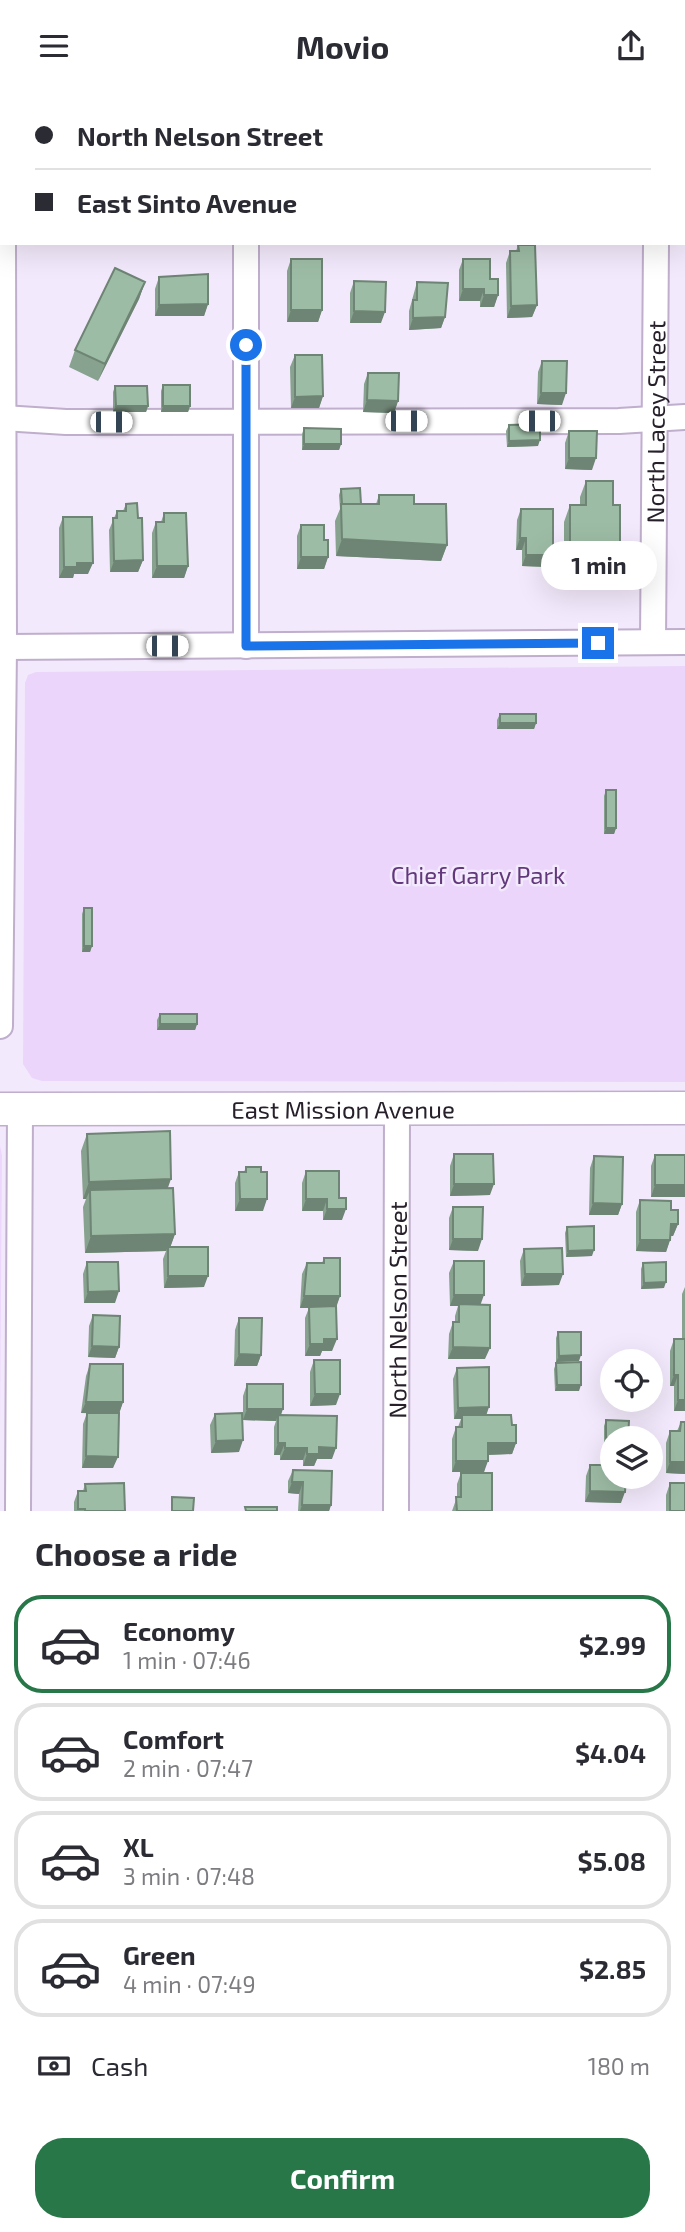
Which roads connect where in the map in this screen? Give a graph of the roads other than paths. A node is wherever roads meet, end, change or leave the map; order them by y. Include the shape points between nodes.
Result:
1 (246, 245) edge
2 (656, 245) edge
3 (2, 249) edge
4 (1, 360) edge
5 (685, 417) edge
6 (3, 418) junction
7 (655, 418) junction
8 (246, 422) junction
9 (653, 642) junction
10 (685, 642) edge
11 (246, 646) junction
12 (4, 647) junction
13 (1, 733) edge
14 (0, 1027) edge
15 (685, 1108) edge
16 (10, 1109) edge
17 (397, 1109) junction
18 (9, 1467) edge
19 (18, 1511) edge
20 (396, 1511) edge

1 - 8 street
2 - 7 street, North Lacey Street
3 - 4 street
4 - 6 street
5 - 7 street
6 - 8 street
6 - 12 street
7 - 8 street
7 - 9 street, North Lacey Street
8 - 11 street
9 - 10 street
9 - 11 street
11 - 12 street
12 - 13 street
13 - 14 street
15 - 17 main road, East Mission Avenue
16 - 17 main road, East Mission Avenue
16 - 18 street
17 - 20 street, North Nelson Street
18 - 19 street

